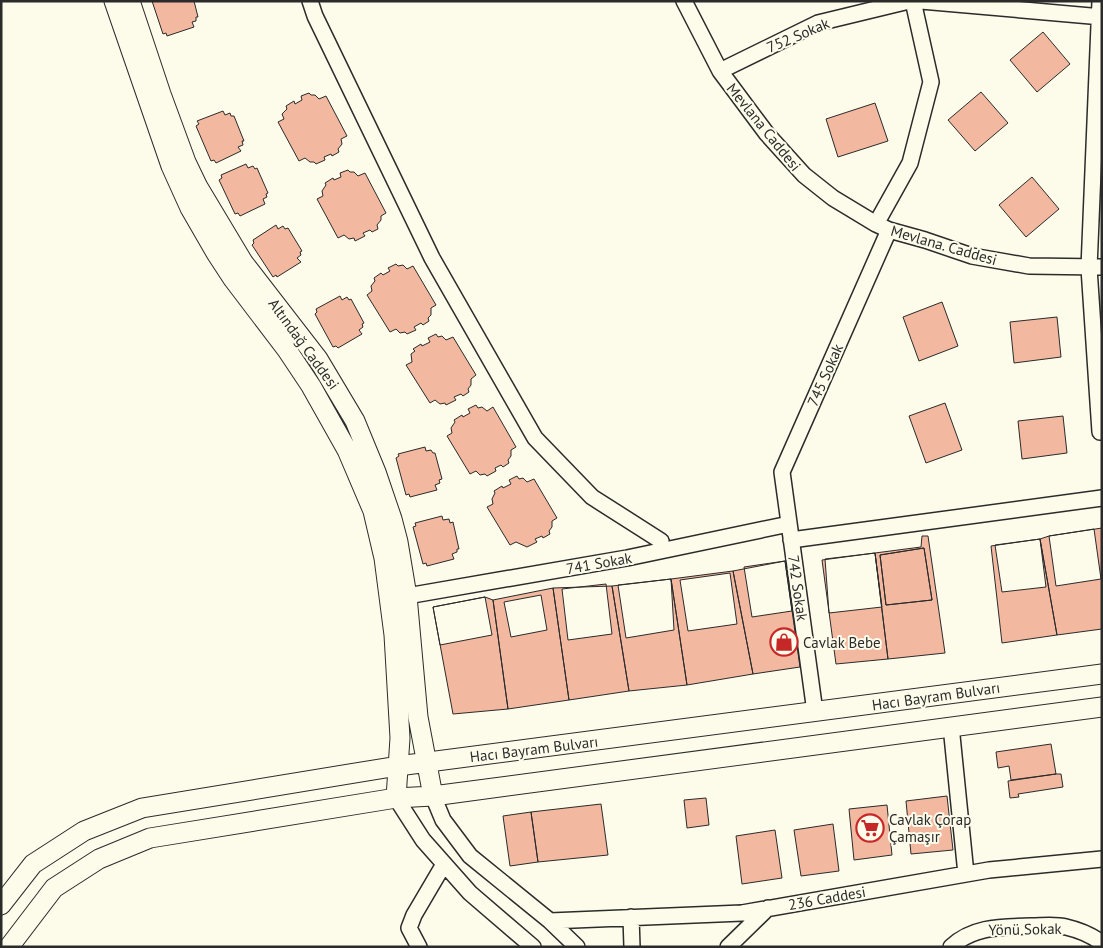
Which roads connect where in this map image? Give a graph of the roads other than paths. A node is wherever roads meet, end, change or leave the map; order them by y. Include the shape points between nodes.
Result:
1 (114, 1) edge
2 (130, 1) edge
3 (310, 1) edge
4 (684, 1) edge
5 (911, 1) edge
6 (921, 1) edge
7 (1100, 11) edge
8 (720, 72) junction
9 (882, 227) junction
10 (1095, 268) edge
11 (1100, 432) dead end
12 (1102, 498) edge
13 (789, 524) junction
14 (791, 540) junction
15 (661, 541) dead end
16 (407, 596) junction
17 (1102, 674) edge
18 (1102, 706) edge
19 (815, 712) junction
20 (951, 726) junction
21 (427, 763) junction
22 (398, 766) junction
23 (433, 796) junction
24 (396, 798) junction
25 (1102, 859) edge
26 (444, 864) junction
27 (966, 874) junction
28 (1, 905) edge
29 (768, 908) junction
30 (631, 918) junction
31 (550, 921) junction
32 (742, 940) edge
33 (1102, 943) edge
34 (9, 947) edge
35 (419, 947) edge
36 (533, 947) edge
37 (577, 947) edge
38 (632, 947) edge
39 (728, 947) edge
40 (951, 947) edge

1 - 22 main road, Altındağ Caddesi via 171,166 190,208 224,266 288,350 311,386 347,450 373,511 384,558 394,635 400,713
2 - 16 main road, Altındağ Caddesi via 161,94 198,187 242,262 318,359 363,439 392,520
3 - 15 street via 432,258 535,438 592,497
4 - 8 street, Mevlana Caddesi
5 - 8 street, 752 Sokak via 818,24
5 - 9 street, 745 Sokak via 931,82 910,163
6 - 7 street
7 - 10 street
8 - 9 street, Mevlana Caddesi via 804,176 819,189
9 - 10 street, Mevlana. Caddesi via 972,256 1029,266
9 - 13 street, 745 Sokak via 782,472
10 - 11 street
12 - 14 street
13 - 14 street, 742 Sokak
13 - 16 street, 741 Sokak via 627,558
14 - 19 street, 742 Sokak
16 - 21 main road, Altındağ Caddesi via 418,717
17 - 19 main road, Hacı Bayram Bulvarı
18 - 20 main road
19 - 21 main road, Hacı Bayram Bulvarı
20 - 23 main road
20 - 27 street
21 - 22 main road, Hacı Bayram Bulvarı
21 - 23 main road, Altındağ Caddesi
22 - 24 main road, Altındağ Caddesi
22 - 28 main road, Hacı Bayram Bulvarı via 142,808 84,831 33,864
23 - 24 main road
23 - 31 street via 443,820 470,856
24 - 26 street
24 - 34 main road via 150,838 99,859 54,888
25 - 27 street, 236 Caddesi
26 - 35 street via 409,928
26 - 36 street via 470,893
27 - 29 street, 236 Caddesi
29 - 30 street, 236 Caddesi via 742,913
29 - 32 street
30 - 31 street, 236 Caddesi
30 - 38 street
31 - 37 street
32 - 39 street
33 - 40 street, Yönü Sokak via 1064,926 1042,926 987,928 960,937

